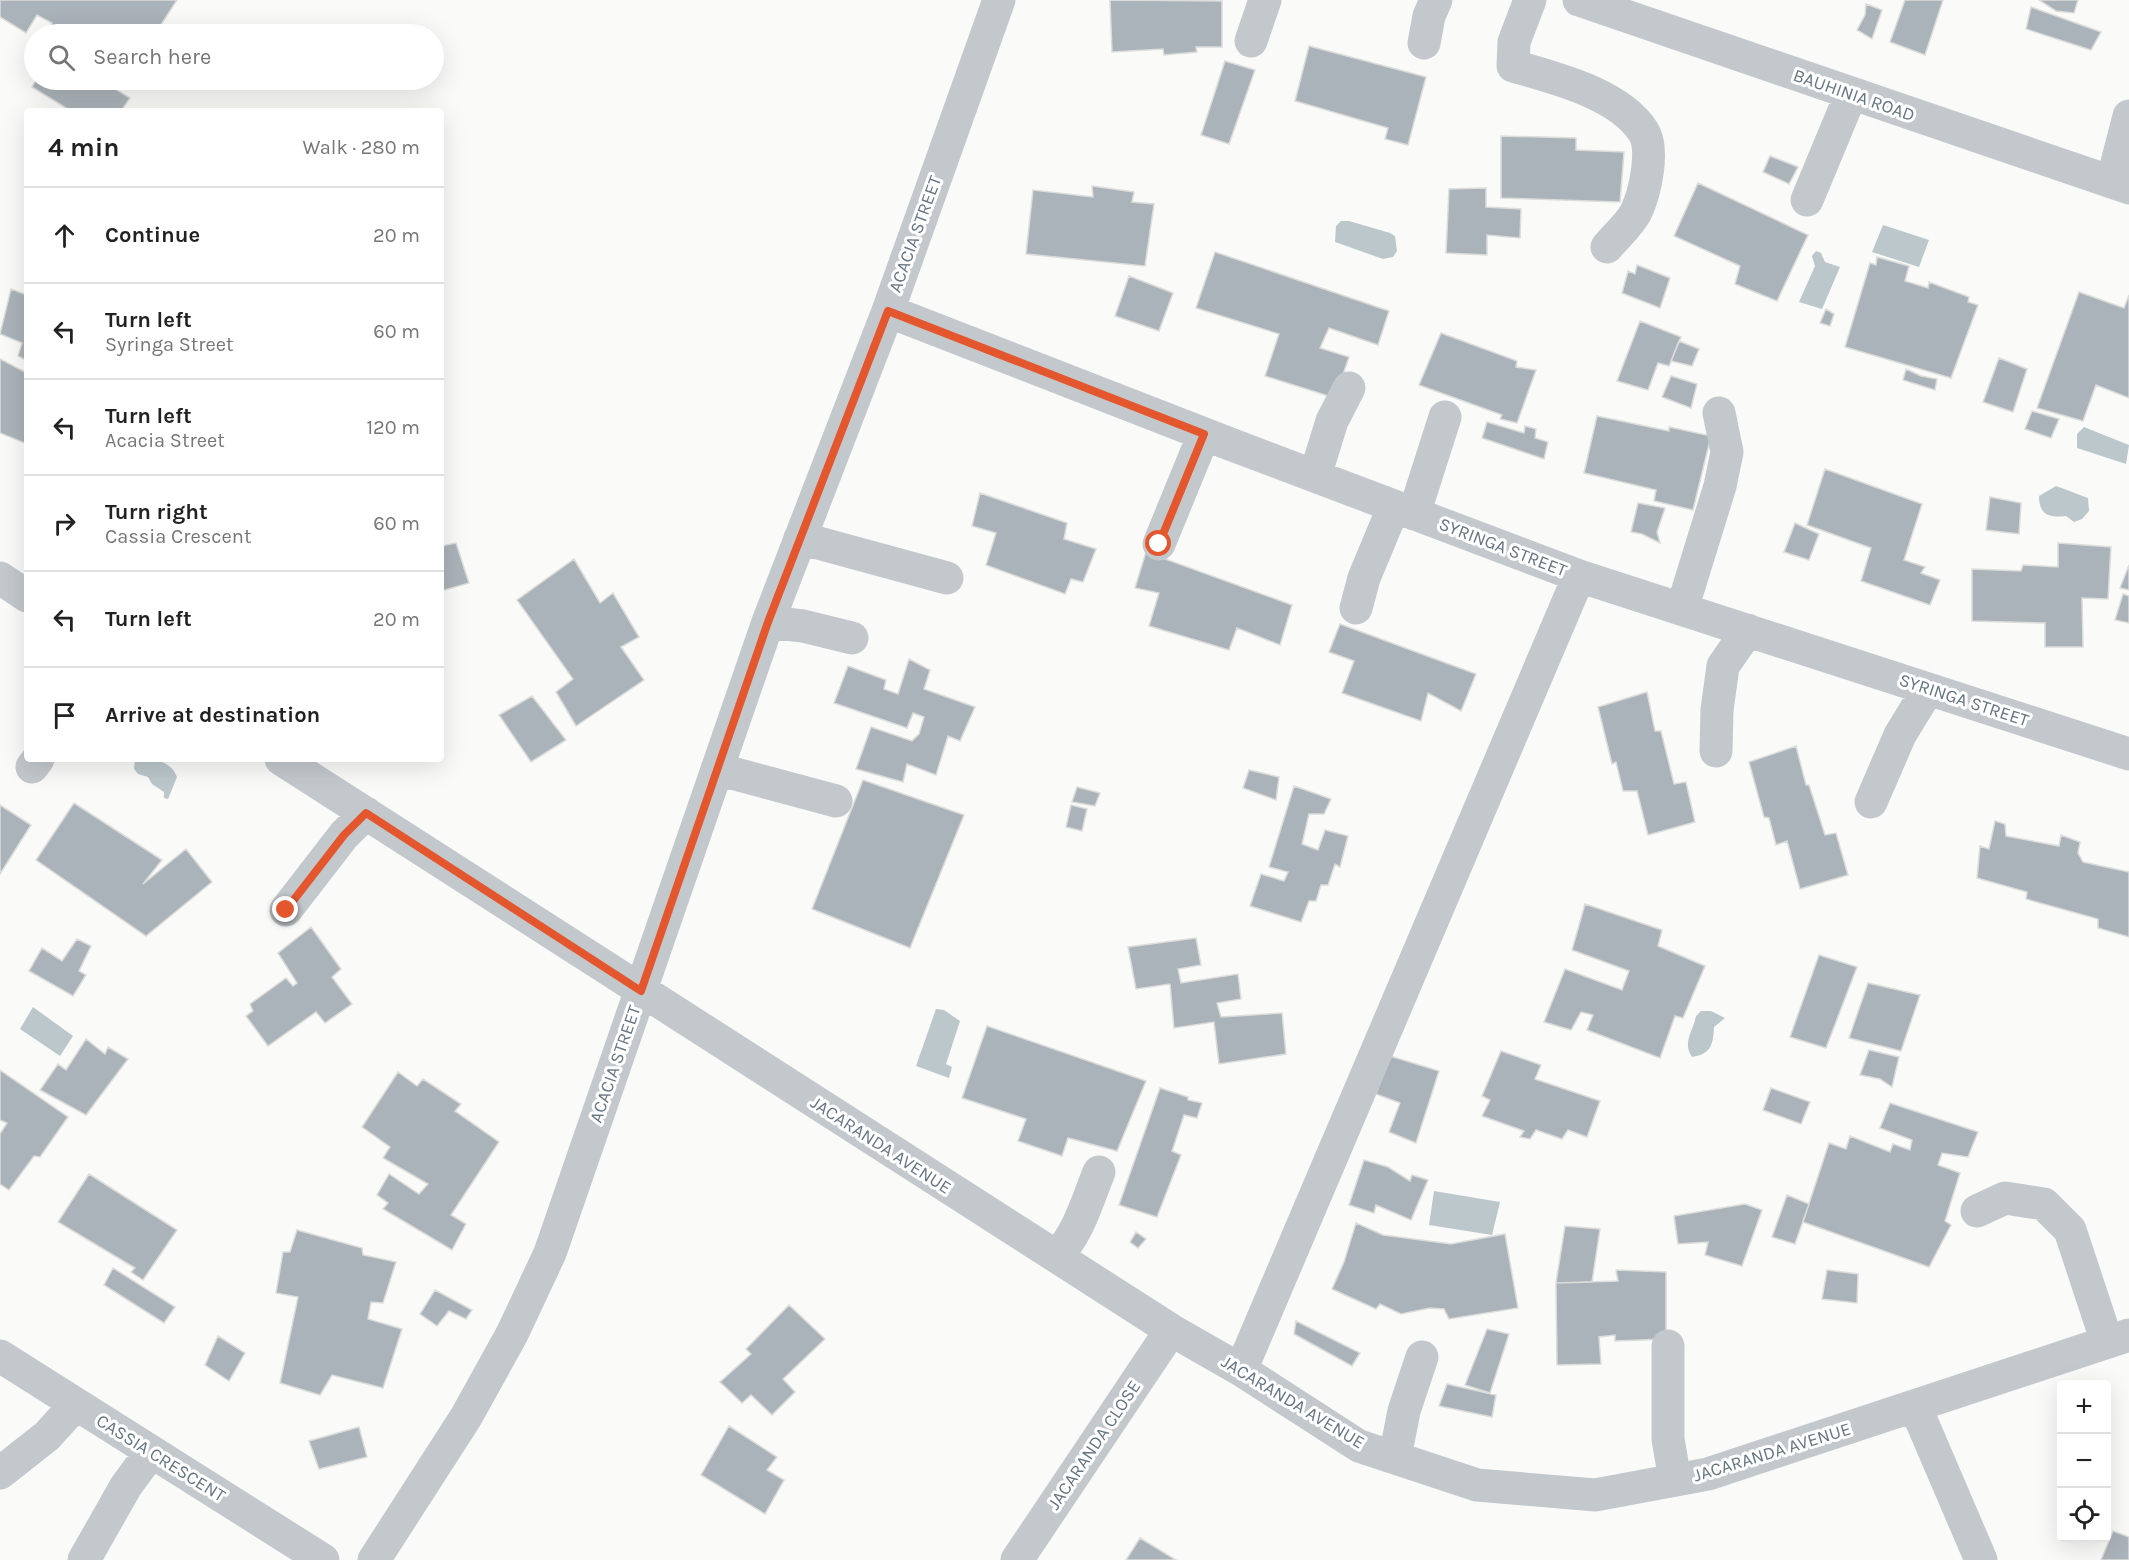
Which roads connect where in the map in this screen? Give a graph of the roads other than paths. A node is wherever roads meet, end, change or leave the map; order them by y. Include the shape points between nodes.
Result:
1 (999, 0) edge
2 (1265, 0) edge
3 (1436, 0) edge
4 (1530, 0) edge
5 (1579, 0) edge
6 (1631, 9) edge
7 (1251, 41) dead end
8 (1424, 43) dead end
9 (1851, 94) junction
10 (2129, 116) edge
11 (2120, 185) edge
12 (1807, 200) dead end
13 (1607, 247) dead end
14 (888, 311) junction
15 (1349, 388) dead end
16 (1719, 413) dead end
17 (1444, 417) dead end
18 (1204, 434) junction
19 (1315, 476) junction
20 (1404, 510) junction
21 (800, 538) junction
22 (1159, 544) dead end
23 (1578, 576) junction
24 (0, 578) edge
25 (947, 578) dead end
26 (24, 594) edge
27 (1356, 608) dead end
28 (1682, 609) junction
29 (768, 622) junction
30 (1748, 630) junction
31 (852, 638) dead end
32 (1928, 689) junction
33 (1716, 751) dead end
34 (2129, 754) edge
35 (286, 762) edge
36 (717, 769) junction
37 (836, 801) dead end
38 (1871, 802) dead end
39 (366, 813) junction
40 (286, 910) dead end
41 (641, 991) junction
42 (1099, 1172) dead end
43 (1977, 1211) dead end
44 (1056, 1256) junction
45 (1171, 1330) junction
46 (2118, 1338) edge
47 (1668, 1346) dead end
48 (0, 1356) edge
49 (1422, 1357) dead end
50 (1241, 1370) junction
51 (76, 1404) junction
52 (1915, 1406) junction
53 (151, 1452) junction
54 (1395, 1457) junction
55 (0, 1473) edge
56 (1675, 1480) junction
57 (84, 1560) edge
58 (323, 1560) edge
59 (374, 1560) edge
60 (1017, 1560) edge
61 (1981, 1560) edge

1 - 14 street, ACACIA STREET
2 - 7 street
3 - 8 street
4 - 13 street via 1514,42 1513,66 1613,103 1644,132 1649,174 1636,213
5 - 6 street, BAUHINIA ROAD
6 - 9 street, BAUHINIA ROAD
9 - 11 street, BAUHINIA ROAD
9 - 12 street
10 - 11 street
14 - 18 street, SYRINGA STREET
14 - 21 street, ACACIA STREET
15 - 19 street via 1332,421
16 - 28 street via 1727,452
17 - 20 street
18 - 19 street, SYRINGA STREET
18 - 22 street
19 - 20 street, SYRINGA STREET
20 - 23 street, SYRINGA STREET
20 - 27 street via 1364,578
21 - 25 street
21 - 29 street, ACACIA STREET
23 - 28 street, SYRINGA STREET
23 - 50 street
24 - 26 street
28 - 30 street, SYRINGA STREET
29 - 31 street
29 - 36 street, ACACIA STREET
30 - 32 street, SYRINGA STREET
30 - 33 street via 1723,666
32 - 34 street, SYRINGA STREET
32 - 38 street via 1900,735
35 - 39 street
36 - 37 street
36 - 41 street, ACACIA STREET
39 - 40 street
39 - 41 street
41 - 44 street, JACARANDA AVENUE
41 - 59 street, ACACIA STREET via 550,1253 517,1324 466,1417
42 - 44 street via 1074,1231
43 - 46 street via 2006,1198 2044,1204 2070,1230
44 - 45 street, JACARANDA AVENUE
45 - 50 street, JACARANDA AVENUE
45 - 60 street, JACARANDA CLOSE
46 - 52 street, JACARANDA AVENUE
47 - 56 street via 1668,1439
48 - 51 street, CASSIA CRESCENT
49 - 54 street via 1404,1411
50 - 54 street, JACARANDA AVENUE via 1359,1446
51 - 53 street, CASSIA CRESCENT
51 - 55 street via 47,1436
52 - 56 street, JACARANDA AVENUE via 1708,1474
52 - 61 street
53 - 57 street via 126,1486
53 - 58 street, CASSIA CRESCENT
54 - 56 street, JACARANDA AVENUE via 1477,1485 1595,1495

